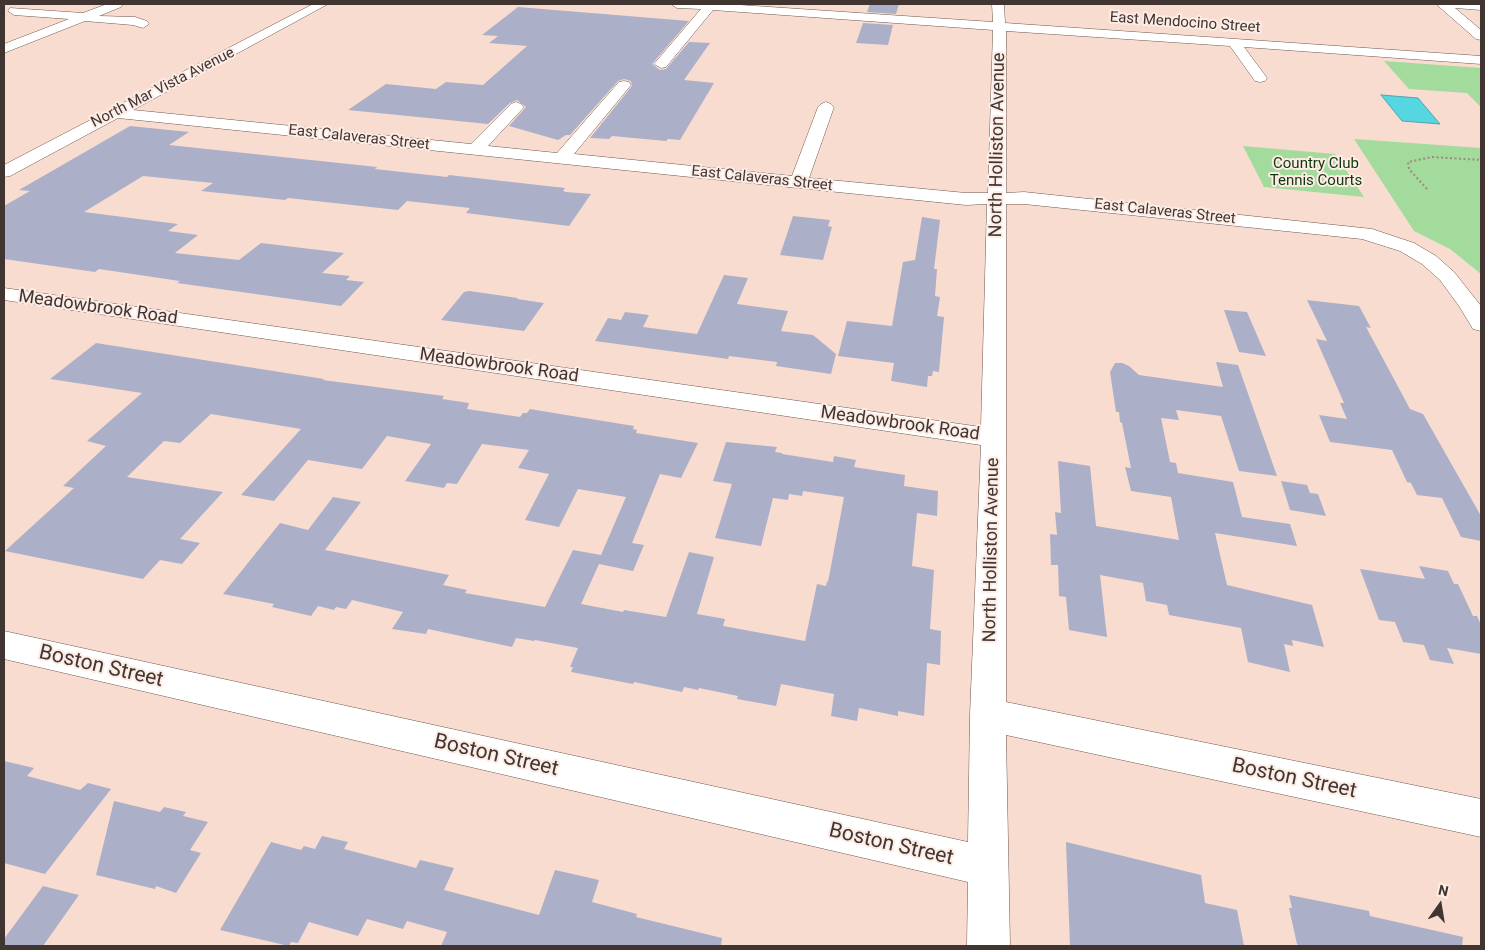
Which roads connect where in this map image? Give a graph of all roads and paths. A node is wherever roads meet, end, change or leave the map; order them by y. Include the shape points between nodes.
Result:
1 (117, 4) edge
2 (322, 4) edge
3 (677, 4) edge
4 (1442, 4) edge
5 (710, 6) junction
6 (1481, 6) edge
7 (793, 8) edge
8 (14, 10) dead end
9 (998, 15) edge
10 (84, 18) junction
11 (143, 24) dead end
12 (1481, 36) edge
13 (1234, 43) junction
14 (4, 49) edge
15 (1481, 60) edge
16 (661, 64) dead end
17 (1260, 78) dead end
18 (624, 85) dead end
19 (516, 107) dead end
20 (826, 107) dead end
21 (115, 113) junction
22 (475, 150) junction
23 (561, 159) junction
24 (1481, 160) edge
25 (4, 172) edge
26 (798, 183) junction
27 (1427, 189) dead end
28 (997, 200) junction
29 (4, 294) edge
30 (1481, 324) edge
31 (994, 438) junction
32 (4, 646) edge
33 (988, 715) junction
34 (1481, 818) edge
35 (989, 867) junction
36 (988, 946) edge

1 - 10 street
2 - 21 street, North Mar Vista Avenue
3 - 5 street, East Mendocino Street
4 - 6 street
4 - 12 street
5 - 7 street, East Mendocino Street
5 - 16 street
7 - 9 street, East Mendocino Street
8 - 10 street
9 - 13 street, East Mendocino Street
9 - 28 street, North Holliston Avenue
10 - 11 street
10 - 14 street
13 - 15 street, East Mendocino Street
13 - 17 street
18 - 23 street
19 - 22 street
20 - 26 street
21 - 22 street, East Calaveras Street
21 - 25 street, North Mar Vista Avenue
22 - 23 street, East Calaveras Street
23 - 26 street, East Calaveras Street
24 - 27 path via 1432,158 1408,162 1409,169
26 - 28 street, East Calaveras Street
28 - 30 street, East Calaveras Street via 1024,198 1365,233 1407,247 1429,260 1447,276
28 - 31 street, North Holliston Avenue
29 - 31 street, Meadowbrook Road
31 - 33 street, North Holliston Avenue
32 - 35 street, Boston Street
33 - 34 street, Boston Street
33 - 35 street, North Holliston Avenue
35 - 36 street, North Holliston Avenue

